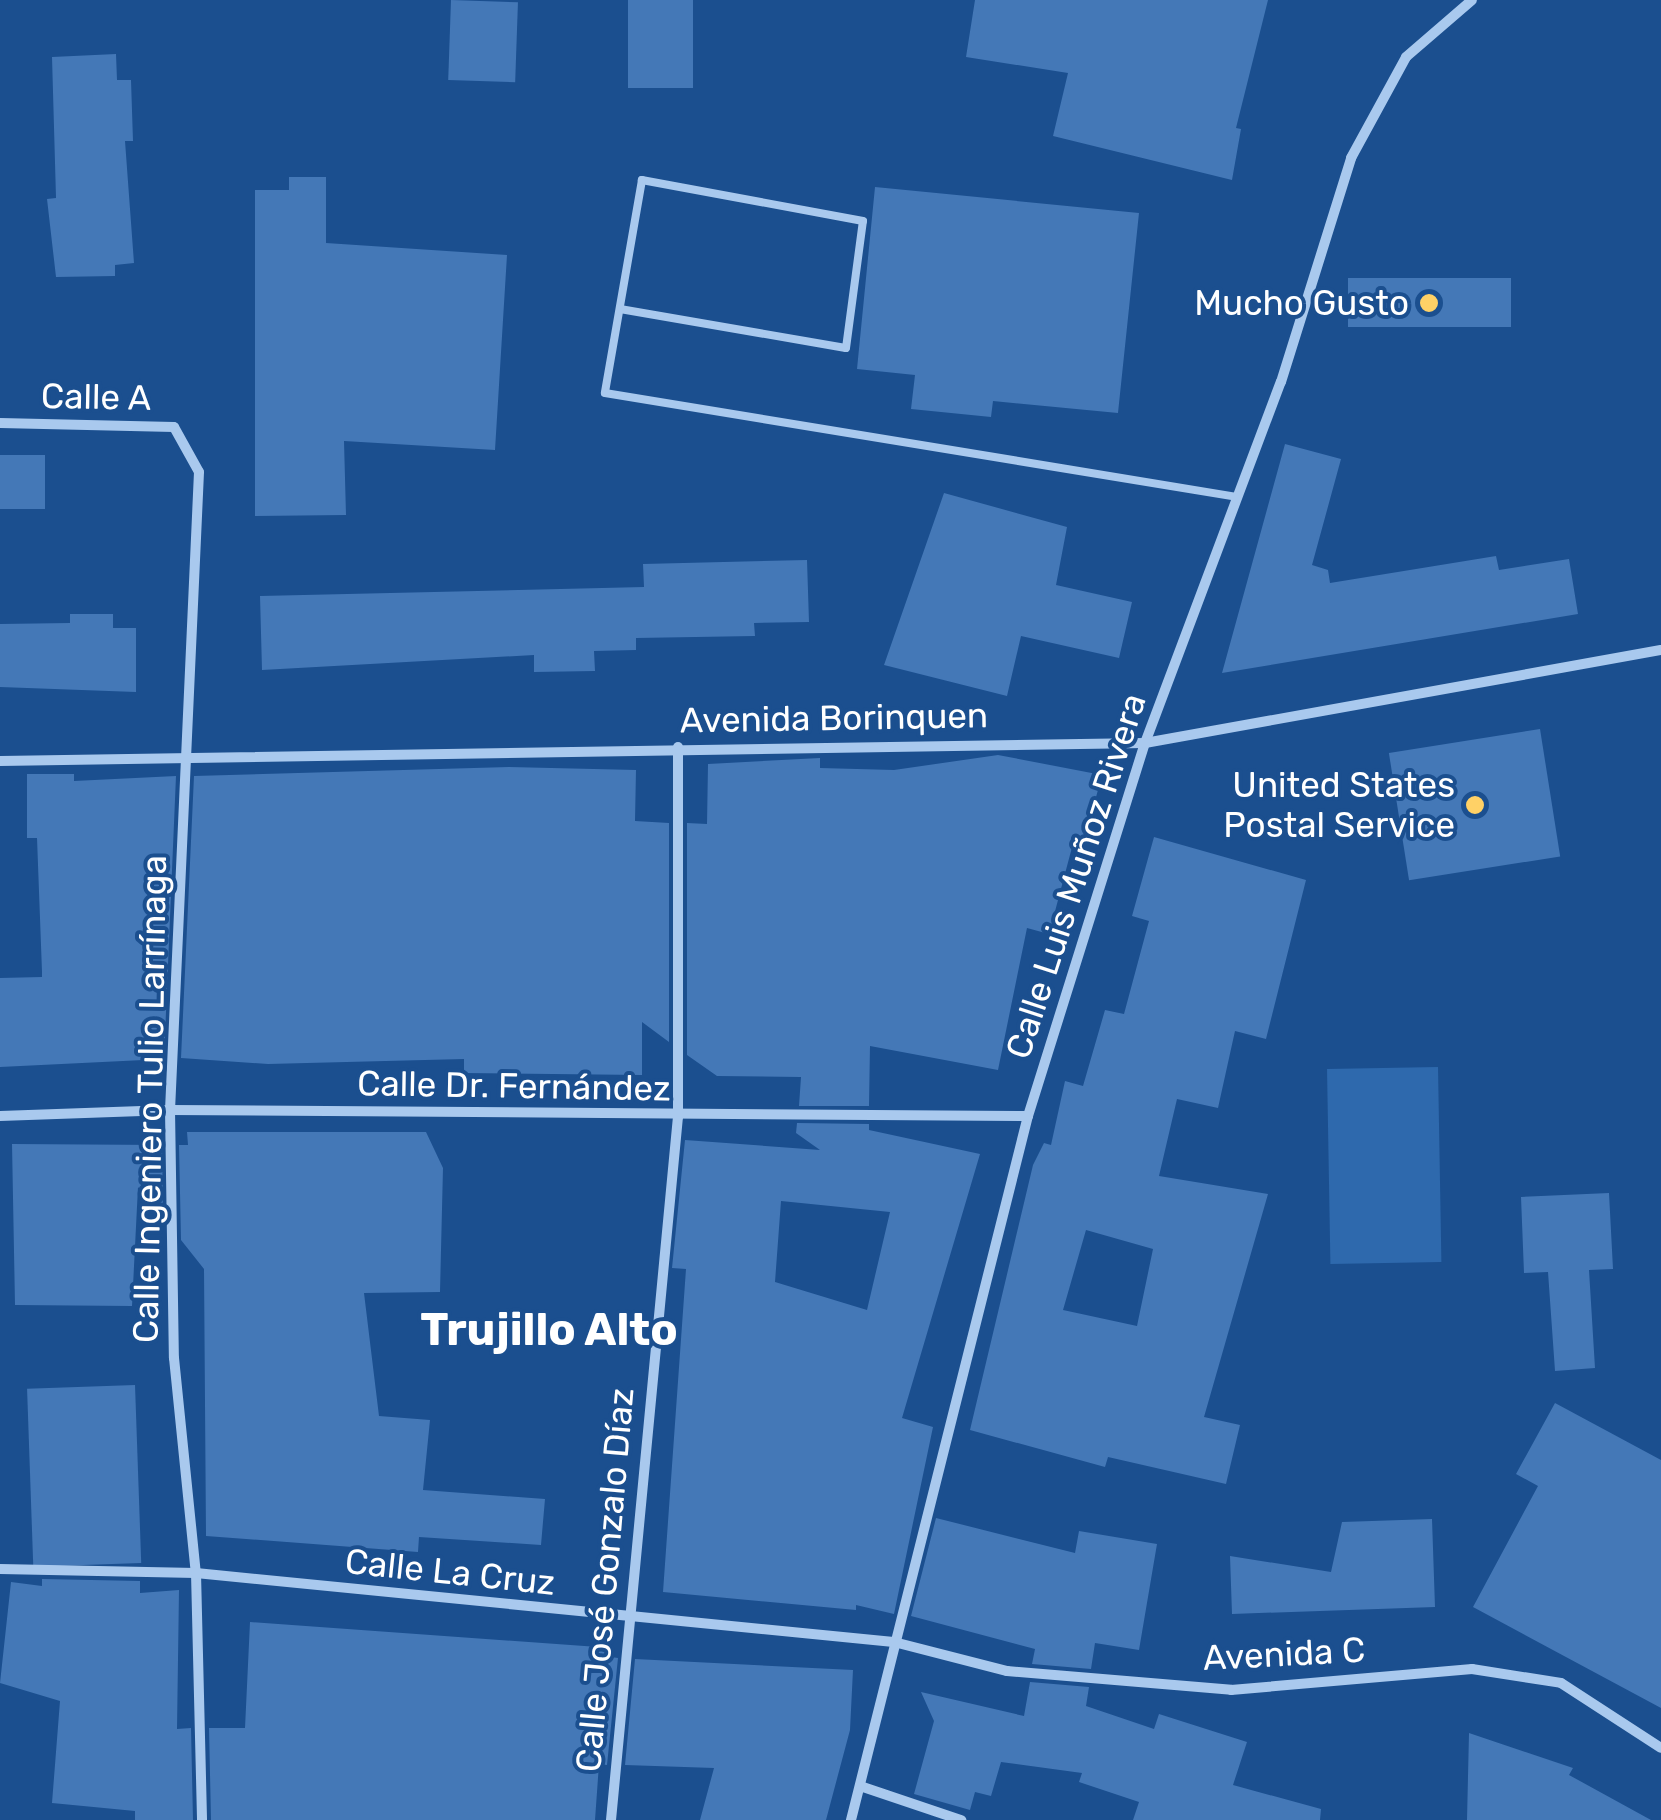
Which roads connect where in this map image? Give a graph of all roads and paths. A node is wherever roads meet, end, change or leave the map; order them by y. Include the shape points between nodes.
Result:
1 (1472, 0) edge
2 (620, 308) junction
3 (0, 422) edge
4 (1237, 497) junction
5 (198, 557) joint
6 (1661, 650) edge
7 (1145, 742) junction
8 (678, 747) junction
9 (182, 757) junction
10 (0, 761) edge
11 (170, 1110) junction
12 (0, 1116) edge
13 (678, 1116) junction
14 (1028, 1116) junction
15 (0, 1569) edge
16 (196, 1573) junction
17 (626, 1616) junction
18 (894, 1642) junction
19 (1661, 1748) edge
20 (860, 1786) junction
21 (202, 1820) edge
22 (612, 1820) edge
23 (850, 1820) edge
24 (961, 1820) edge

1 - 4 street, Calle Luis Muñoz Rivera via 1406,57 1350,158
2 - 2 lane via 642,180 863,221 846,348
2 - 4 lane via 605,393
3 - 5 street, Calle A via 174,426 199,472
4 - 7 street, Calle Luis Muñoz Rivera
5 - 9 street, Calle Ingeniero Tulio Larrínaga
6 - 7 street, Avenida Borinquen
7 - 8 street, Avenida Borinquen
7 - 14 street, Calle Luis Muñoz Rivera
8 - 9 street, Avenida Borinquen
8 - 13 street, Calle José Gonzalo Díaz
9 - 10 street, Avenida Borinquen
9 - 11 street, Calle Ingeniero Tulio Larrínaga
11 - 12 street, Calle Dr. Fernández
11 - 13 street, Calle Dr. Fernández
11 - 16 street, Calle Ingeniero Tulio Larrínaga via 174,1358
13 - 14 street, Calle Dr. Fernández
13 - 17 street, Calle José Gonzalo Díaz
14 - 18 street, Calle Luis Muñoz Rivera
15 - 16 street, Calle La Cruz
16 - 17 street, Calle La Cruz
16 - 21 street, Calle Ingeniero Tulio Larrínaga
17 - 18 street, Calle La Cruz
17 - 22 street, Calle José Gonzalo Díaz
18 - 19 street, Avenida C via 1007,1671 1231,1690 1472,1669 1561,1683
18 - 20 street, Calle Luis Muñoz Rivera
20 - 23 street, Calle Luis Muñoz Rivera
20 - 24 street

